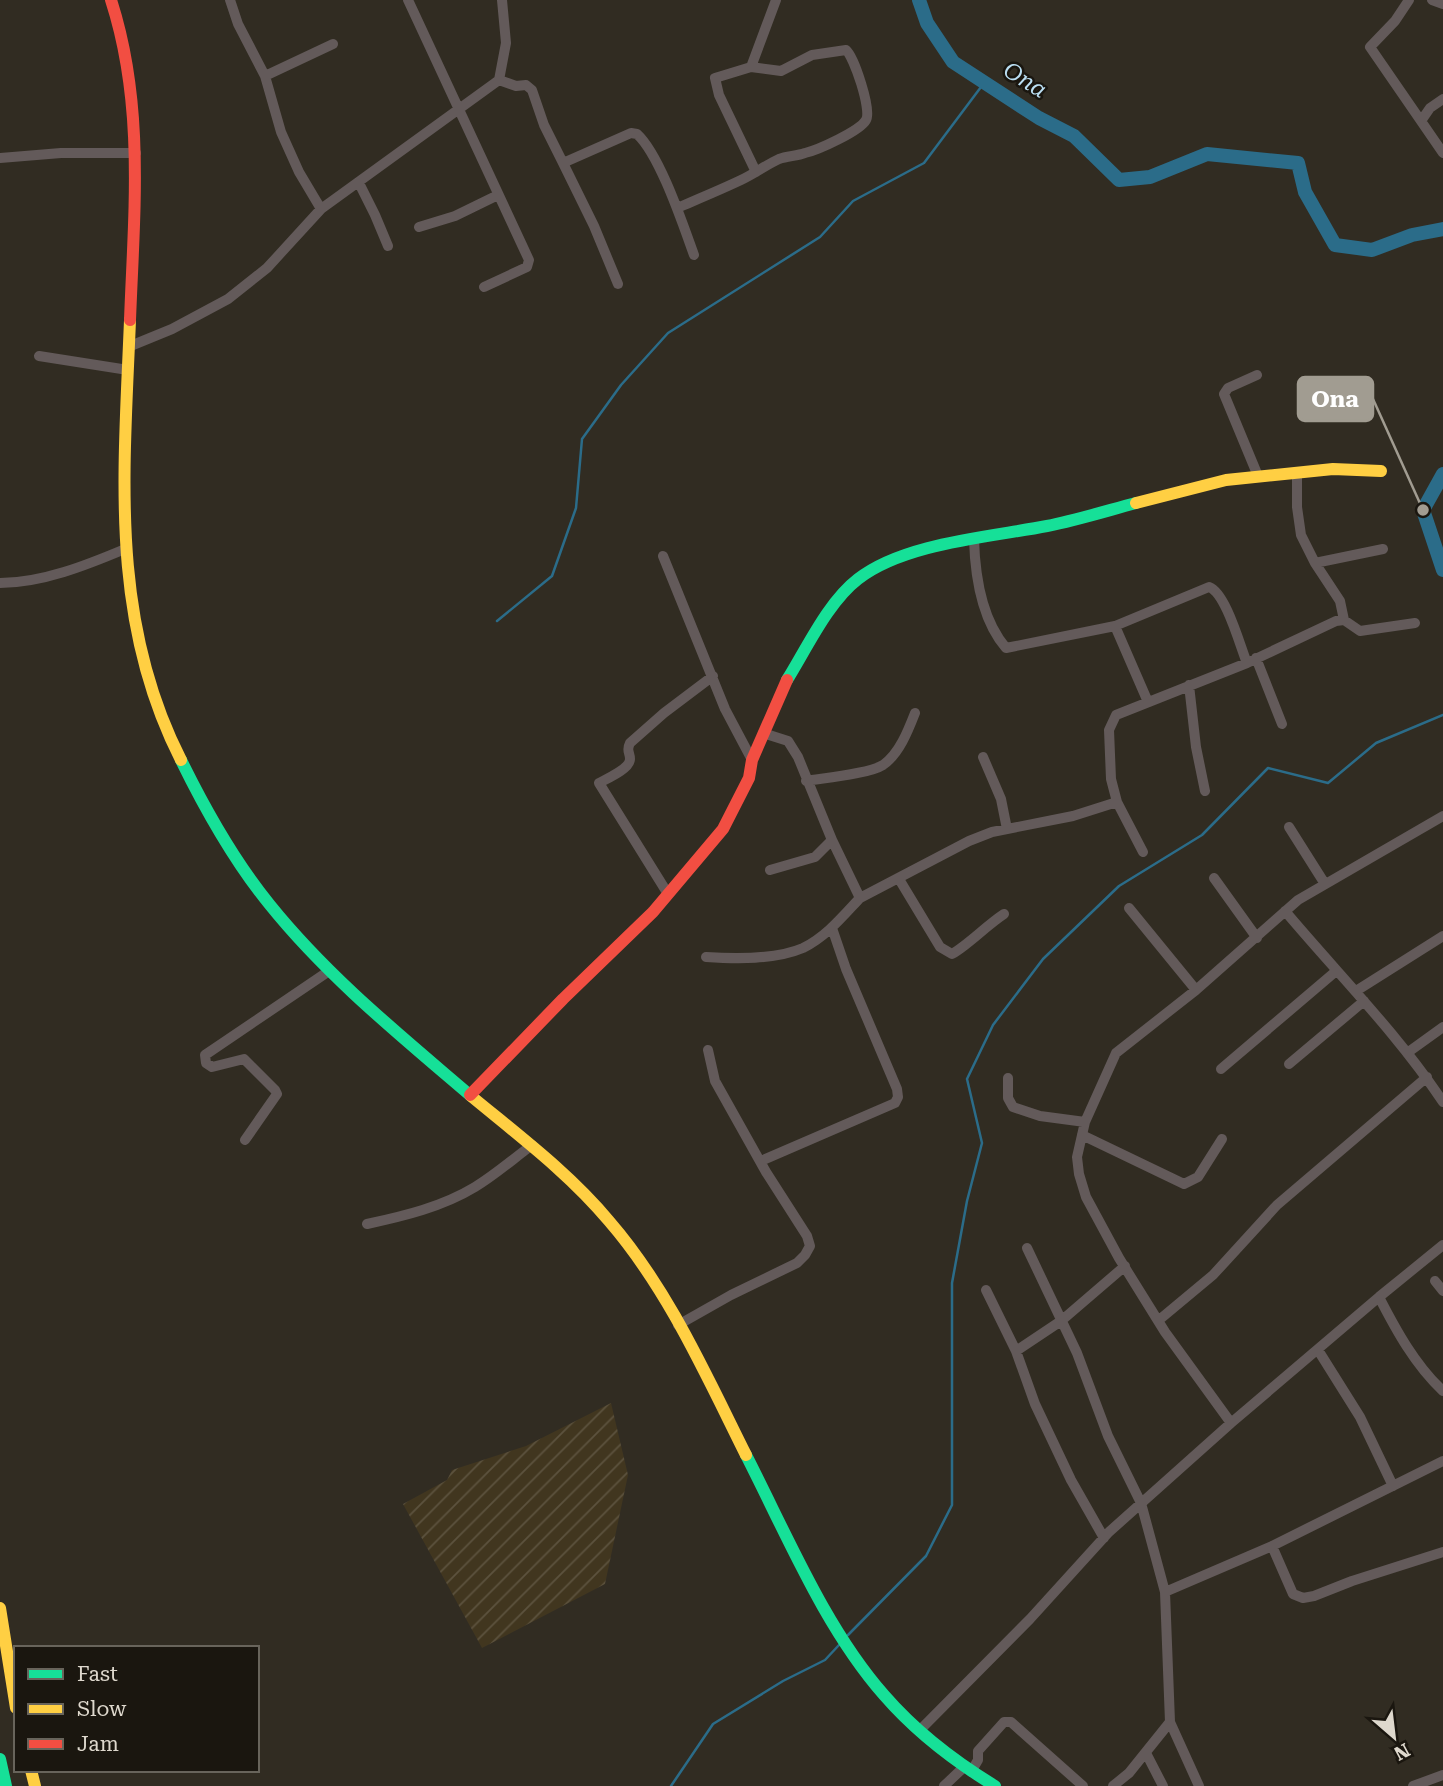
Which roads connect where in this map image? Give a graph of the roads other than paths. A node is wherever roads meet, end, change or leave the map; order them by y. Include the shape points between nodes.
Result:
1 (111, 0) edge
2 (230, 0) edge
3 (408, 0) edge
4 (502, 0) edge
5 (776, 0) edge
6 (1409, 0) edge
7 (1432, 0) edge
8 (1443, 4) edge
9 (333, 44) dead end
10 (751, 67) junction
11 (265, 76) junction
12 (499, 80) junction
13 (1443, 99) edge
14 (460, 107) junction
15 (1421, 121) junction
16 (136, 153) junction
17 (1443, 153) edge
18 (0, 158) edge
19 (562, 163) junction
20 (756, 172) junction
21 (359, 183) junction
22 (498, 195) junction
23 (677, 208) junction
24 (321, 209) junction
25 (419, 226) dead end
26 (388, 246) dead end
27 (694, 255) dead end
28 (618, 284) dead end
29 (484, 287) dead end
30 (128, 347) junction
31 (39, 356) dead end
32 (128, 370) junction
33 (1257, 375) dead end
34 (1381, 471) dead end
35 (1297, 473) junction
36 (1258, 476) junction
37 (974, 539) junction
38 (125, 548) junction
39 (1383, 550) dead end
40 (663, 556) dead end
41 (1315, 563) junction
42 (0, 583) edge
43 (1344, 620) junction
44 (1415, 622) dead end
45 (1115, 626) junction
46 (1252, 661) junction
47 (713, 676) junction
48 (1189, 685) junction
49 (1148, 702) junction
50 (915, 713) dead end
51 (1282, 724) dead end
52 (763, 733) junction
53 (983, 757) dead end
54 (752, 760) junction
55 (806, 781) junction
56 (1205, 791) dead end
57 (1116, 802) junction
58 (1443, 816) edge
59 (1289, 827) dead end
60 (1007, 829) junction
61 (832, 840) junction
62 (1143, 852) dead end
63 (770, 870) dead end
64 (1213, 878) dead end
65 (899, 879) junction
66 (1325, 884) junction
67 (668, 894) junction
68 (860, 898) junction
69 (1129, 908) dead end
70 (1285, 911) junction
71 (1004, 914) dead end
72 (832, 928) junction
73 (1443, 936) edge
74 (1257, 938) junction
75 (706, 957) dead end
76 (329, 971) junction
77 (1335, 972) junction
78 (1196, 990) junction
79 (1356, 991) junction
80 (1364, 1001) junction
81 (1443, 1027) edge
82 (709, 1050) dead end
83 (1407, 1053) junction
84 (1289, 1064) dead end
85 (1221, 1069) dead end
86 (1427, 1077) junction
87 (1009, 1078) dead end
88 (470, 1095) junction
89 (1443, 1102) edge
90 (1085, 1122) junction
91 (1082, 1135) junction
92 (1222, 1139) dead end
93 (245, 1140) dead end
94 (531, 1145) junction
95 (761, 1161) junction
96 (367, 1224) dead end
97 (1443, 1245) edge
98 (1027, 1248) dead end
99 (1125, 1266) junction
100 (1435, 1281) dead end
101 (986, 1290) dead end
102 (1443, 1291) edge
103 (1378, 1297) junction
104 (1159, 1320) junction
105 (1061, 1321) junction
106 (678, 1325) junction
107 (1318, 1350) junction
108 (1016, 1351) junction
109 (1443, 1391) edge
110 (1231, 1423) junction
111 (1443, 1461) edge
112 (1393, 1486) junction
113 (1141, 1503) junction
114 (1104, 1538) junction
115 (1272, 1546) junction
116 (1443, 1552) edge
117 (1165, 1592) junction
118 (0, 1608) edge
119 (14, 1696) edge
120 (1170, 1722) junction
121 (919, 1731) junction
122 (1146, 1753) junction
123 (0, 1759) edge
124 (967, 1770) junction
125 (1443, 1775) edge
126 (6, 1786) edge
127 (944, 1786) edge
128 (995, 1786) edge
129 (1083, 1786) edge
130 (1113, 1786) edge
131 (1163, 1786) edge
132 (1199, 1786) edge
133 (1413, 1786) edge

1 - 16 main road via 130,69
2 - 11 street
3 - 14 street
4 - 12 street via 506,43
5 - 10 street
6 - 15 street via 1370,47
7 - 8 street
9 - 11 street
10 - 20 street via 715,78
10 - 20 street via 781,71 812,55 846,50 868,116 865,123 835,141 780,158
11 - 24 street via 281,132
12 - 14 street
12 - 19 street via 532,90
13 - 15 street
14 - 21 street
14 - 22 street
15 - 17 street
16 - 18 street
16 - 30 main road
19 - 23 street via 637,134 652,153
19 - 28 street
20 - 23 street
21 - 24 street
21 - 26 street
22 - 25 street via 455,216
22 - 29 street via 529,260 527,267
23 - 27 street
24 - 30 street via 267,268 228,299 172,330
30 - 32 main road
31 - 32 street
32 - 38 main road
33 - 36 street via 1224,394
34 - 35 main road
35 - 36 main road
35 - 41 street via 1298,525
36 - 37 main road
37 - 45 street via 977,586 1006,648
37 - 52 main road via 927,548 858,579 817,630 781,689
38 - 42 street via 86,566
38 - 76 main road via 146,672 181,759 248,875
39 - 41 street
40 - 47 street
41 - 43 street via 1340,601
43 - 44 street via 1360,631
43 - 46 street
45 - 46 street via 1209,587 1216,590
45 - 49 street
46 - 48 street
46 - 51 street
47 - 54 street via 724,709
47 - 67 street via 629,743 628,766 599,783
48 - 49 street
48 - 56 street
49 - 57 street via 1116,715 1109,730
50 - 55 street via 906,735 883,765
52 - 54 main road
52 - 55 street via 788,741
53 - 60 street via 1001,799
54 - 67 main road via 749,779 723,829
55 - 61 street
57 - 60 street
57 - 62 street
58 - 66 street
59 - 66 street
60 - 65 street via 969,841
61 - 63 street via 815,857
61 - 68 street
64 - 74 street
65 - 68 street
65 - 71 street via 948,953 959,950
66 - 70 street
67 - 88 main road
68 - 72 street
69 - 78 street
70 - 74 street
70 - 77 street
72 - 75 street via 803,948 761,957
72 - 95 street via 898,1097 895,1103
73 - 79 street
74 - 78 street
76 - 88 main road
76 - 93 street via 205,1055 212,1067 248,1061 275,1090 275,1098
77 - 79 street
77 - 85 street
78 - 90 street via 1116,1053
79 - 80 street
80 - 83 street
80 - 84 street
81 - 83 street
82 - 95 street via 715,1082
83 - 86 street
86 - 89 street
86 - 104 street via 1277,1205 1213,1275
87 - 90 street via 1008,1098 1013,1107
88 - 94 main road
90 - 91 street
91 - 92 street via 1184,1184 1198,1177
91 - 99 street via 1077,1157 1086,1197
94 - 96 street via 475,1187 442,1203
94 - 106 main road via 589,1198 627,1241
95 - 106 street via 810,1246 797,1263
97 - 103 street
98 - 105 street
99 - 104 street
99 - 105 street
100 - 102 street
101 - 108 street
103 - 107 street
103 - 109 street via 1413,1355
104 - 110 street
105 - 108 street
105 - 113 street
106 - 121 main road via 851,1653
107 - 110 street
107 - 112 street via 1360,1417
108 - 114 street via 1070,1480
110 - 113 street
111 - 112 street
112 - 115 street
113 - 114 street
113 - 117 street
114 - 121 street
115 - 116 street via 1293,1594 1303,1598
115 - 117 street
117 - 120 street
118 - 119 main road
120 - 122 street
120 - 132 street
121 - 124 main road
122 - 130 street
122 - 131 street
123 - 126 main road
124 - 127 street
124 - 128 main road
124 - 129 street via 978,1759 983,1743 1004,1722 1012,1722
125 - 133 street

